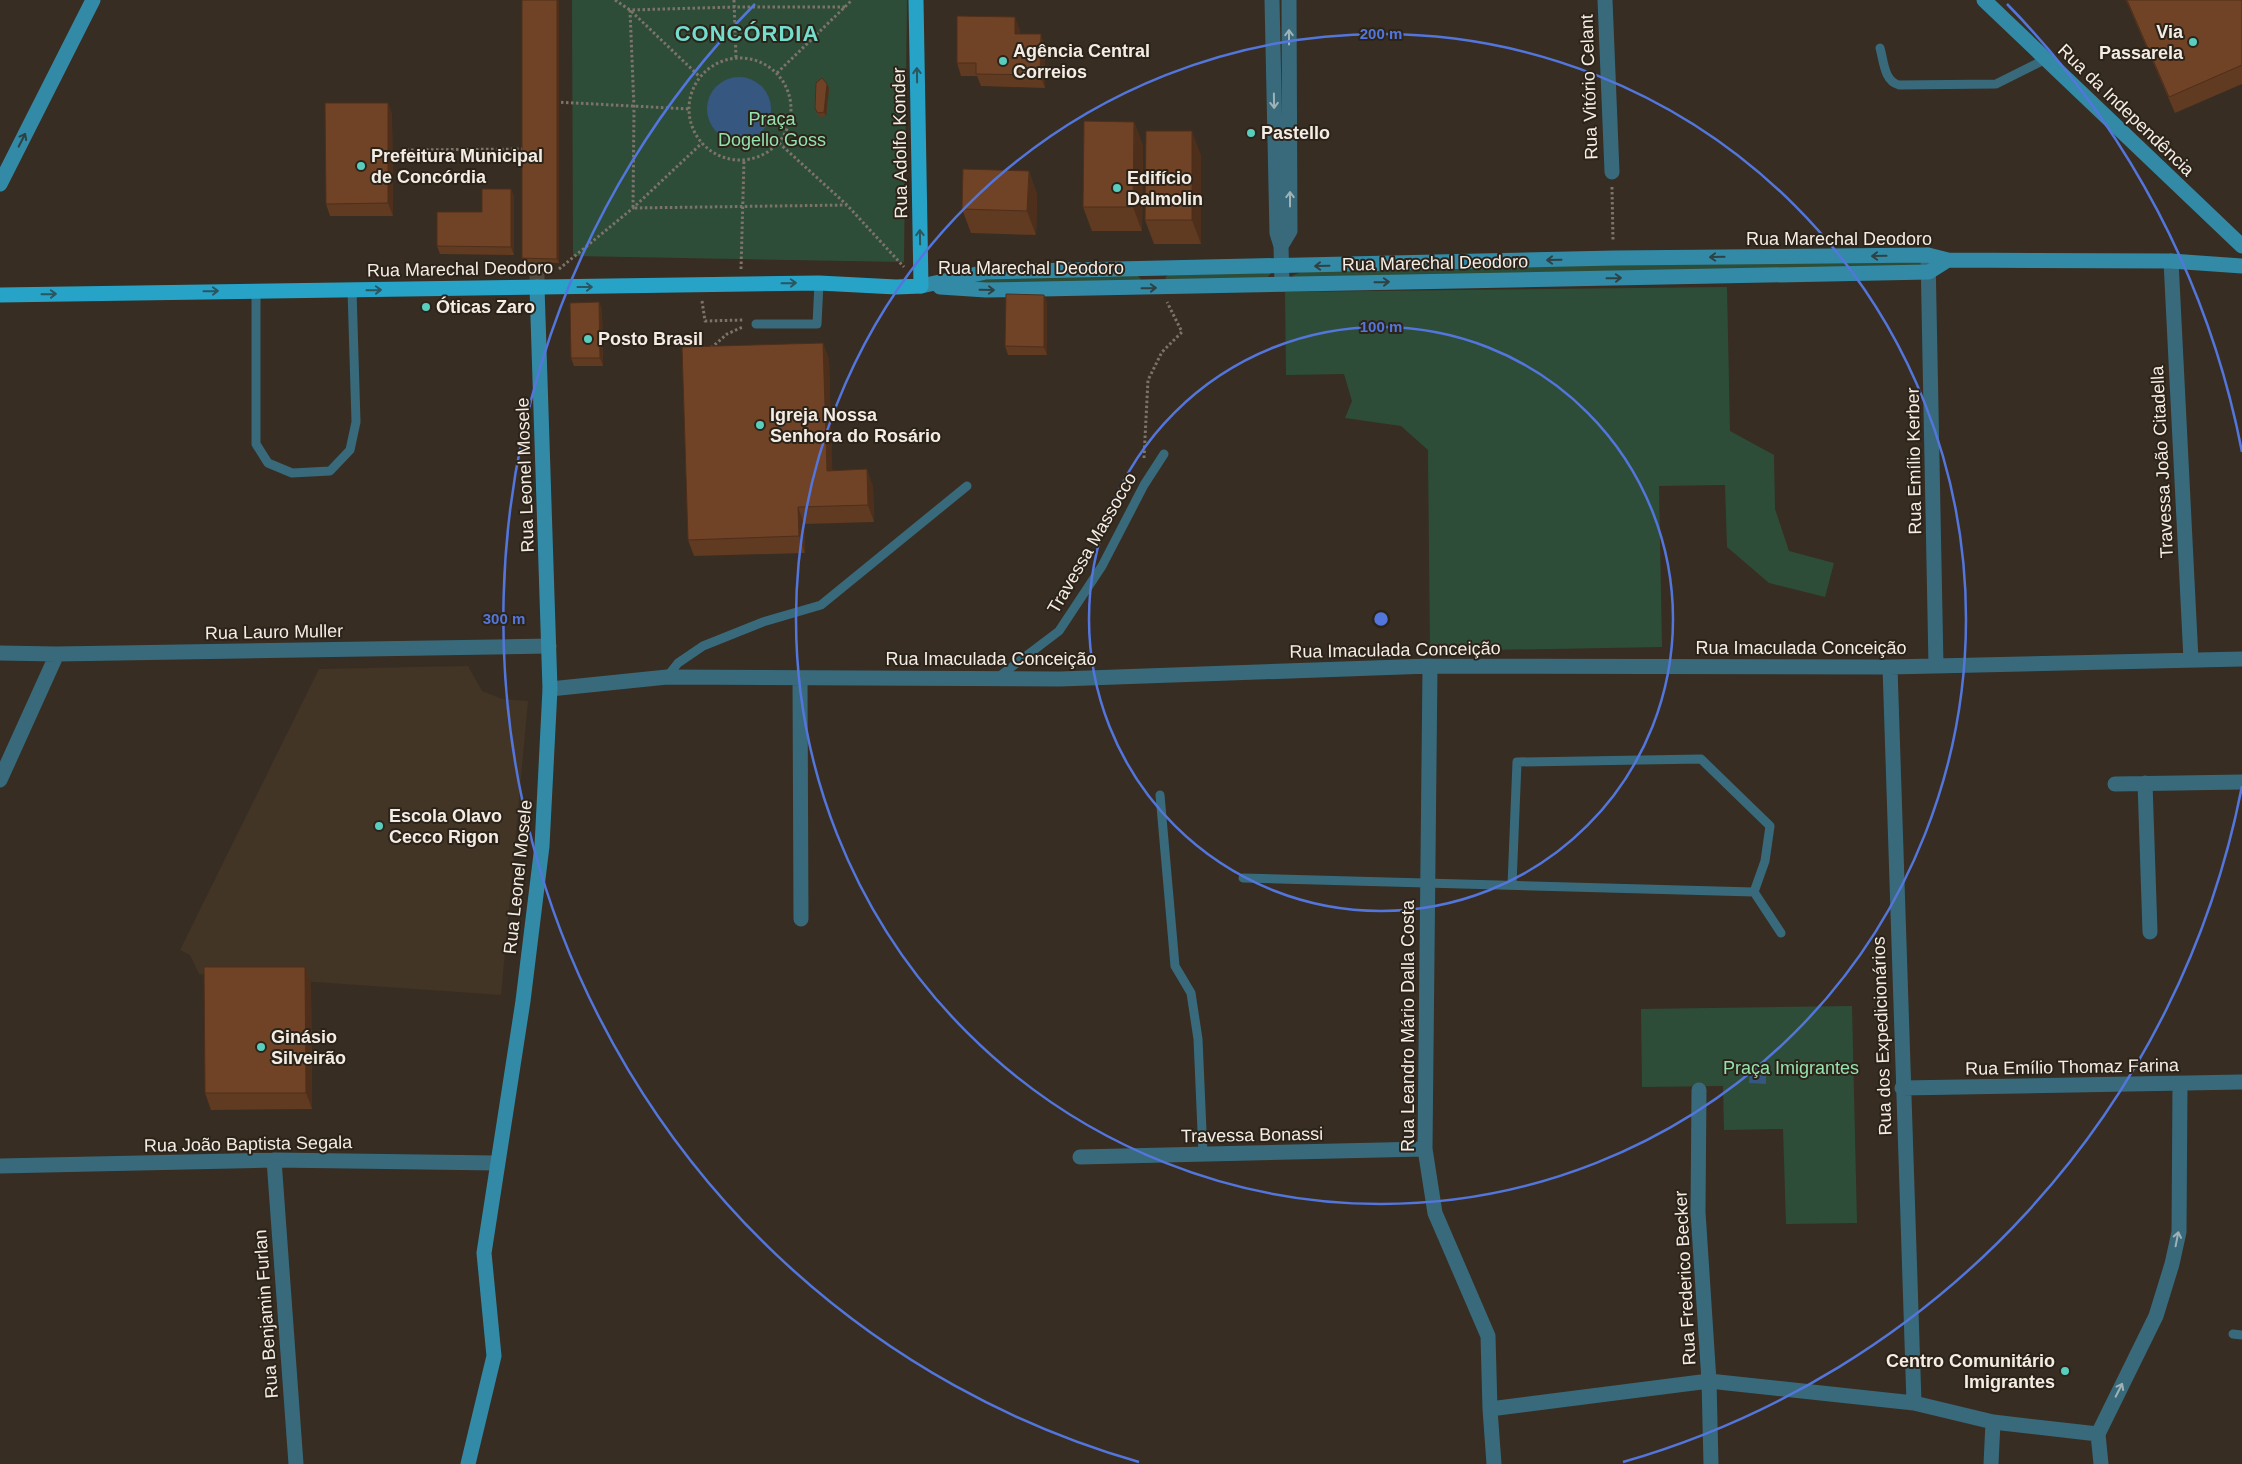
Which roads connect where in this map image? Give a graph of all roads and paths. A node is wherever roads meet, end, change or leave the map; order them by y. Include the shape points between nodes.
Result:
1 (94, 0) edge
2 (615, 0) edge
3 (734, 0) edge
4 (852, 0) edge
5 (916, 0) edge
6 (1272, 0) edge
7 (1289, 0) edge
8 (1605, 0) edge
9 (1984, 0) edge
10 (735, 7) junction
11 (845, 7) junction
12 (630, 10) junction
13 (1880, 48) dead end
14 (736, 58) junction
15 (2046, 59) junction
16 (777, 73) junction
17 (700, 77) junction
18 (550, 101) edge
19 (634, 107) junction
20 (689, 109) junction
21 (702, 143) junction
22 (779, 143) junction
23 (530, 149) edge
24 (401, 150) dead end
25 (744, 160) junction
26 (1612, 172) joint
27 (0, 184) edge
28 (847, 205) junction
29 (633, 208) junction
30 (743, 208) junction
31 (1281, 246) junction
32 (2242, 246) edge
33 (1928, 255) junction
34 (1614, 258) junction
35 (1948, 260) junction
36 (2170, 261) junction
37 (2242, 266) edge
38 (1280, 267) junction
39 (1929, 272) junction
40 (819, 283) junction
41 (740, 284) junction
42 (1282, 284) junction
43 (699, 286) junction
44 (921, 286) junction
45 (537, 287) junction
46 (1143, 288) junction
47 (352, 290) junction
48 (256, 291) junction
49 (0, 295) edge
50 (756, 324) junction
51 (710, 350) edge
52 (1164, 454) dead end
53 (1144, 485) junction
54 (968, 486) dead end
55 (549, 646) junction
56 (0, 654) edge
57 (57, 654) junction
58 (2242, 659) edge
59 (2191, 660) junction
60 (1430, 666) junction
61 (1936, 666) junction
62 (1890, 667) junction
63 (666, 677) junction
64 (800, 678) junction
65 (995, 680) junction
66 (550, 689) junction
67 (0, 780) edge
68 (2242, 782) edge
69 (2145, 783) junction
70 (2115, 784) dead end
71 (1160, 795) dead end
72 (1243, 878) dead end
73 (1428, 882) junction
74 (1512, 885) junction
75 (1754, 892) junction
76 (801, 920) dead end
77 (2150, 932) dead end
78 (1781, 933) dead end
79 (2242, 1082) edge
80 (2180, 1084) junction
81 (1902, 1088) junction
82 (1698, 1090) dead end
83 (1424, 1150) junction
84 (1203, 1154) junction
85 (1080, 1157) dead end
86 (274, 1160) junction
87 (497, 1163) junction
88 (0, 1166) edge
89 (1709, 1381) junction
90 (1914, 1403) junction
91 (1490, 1409) junction
92 (1993, 1422) junction
93 (2098, 1434) junction
94 (296, 1464) edge
95 (468, 1464) edge
96 (1494, 1464) edge
97 (1711, 1464) edge
98 (1991, 1464) edge
99 (2101, 1464) edge

27 -> 1 street
2 - 12 path
3 - 10 path
4 - 11 path
44 -> 5 main road, Rua Adolfo Konder
6 -> 31 street via 1277,233
31 -> 7 street via 1290,231
8 - 26 street, Rua Vitório Celant
9 - 15 street, Rua da Independência
10 - 11 path
10 - 12 path
10 - 14 path
11 - 16 path
12 - 17 path
12 - 19 path
13 - 15 lane via 1888,78 1899,85 1996,84
14 - 16 path via 765,64
14 - 17 path via 710,67
15 - 32 street, Rua da Independência
16 - 22 path via 791,100 787,130
17 - 20 path
18 - 19 path
19 - 20 path
19 - 29 path
20 - 21 path via 693,127
21 - 25 path via 721,156
21 - 29 path
22 - 25 path via 763,154
22 - 28 path
23 - 24 path
25 - 30 path
26 - 34 path
28 - 30 path
28 - 44 path
29 - 30 path
29 - 45 path
30 - 41 path
31 - 38 street
33 -> 34 street, Rua Marechal Deodoro
33 - 35 street, Rua Marechal Deodoro
33 - 39 street, Rua Emílio Kerber
34 -> 38 street, Rua Marechal Deodoro
35 - 36 street, Rua Marechal Deodoro
35 - 39 street, Rua Marechal Deodoro
36 - 37 street, Rua Marechal Deodoro
36 - 59 street, Travessa João Citadella
38 - 42 street
38 - 44 street, Rua Marechal Deodoro via 986,272
42 -> 39 street, Rua Marechal Deodoro
39 - 61 street, Rua Emílio Kerber
41 -> 40 main road, Rua Marechal Deodoro
40 - 44 main road, Rua Marechal Deodoro
40 - 50 lane via 817,324
41 - 43 main road, Rua Marechal Deodoro
46 -> 42 street, Rua Marechal Deodoro
45 -> 43 main road, Rua Marechal Deodoro
43 - 50 path via 705,321 742,319
44 -> 46 street, Rua Marechal Deodoro via 986,290
47 -> 45 main road, Rua Marechal Deodoro
45 - 55 street, Rua Leonel Mosele
46 - 53 path via 1168,303 1182,332 1162,352 1148,380
47 - 48 main road, Rua Marechal Deodoro
47 - 48 lane via 356,422 350,450 330,471 292,473 268,463 256,444
49 -> 48 main road, Rua Marechal Deodoro
50 - 51 path via 727,334
52 - 53 lane, Travessa Massocco
53 - 65 lane, Travessa Massocco via 1102,566 1059,631
54 - 63 lane via 822,604 763,622 703,646 678,663
55 - 57 street, Rua Lauro Muller
55 - 66 street, Rua Leonel Mosele
56 - 57 street, Rua Lauro Muller
57 - 67 street
58 - 59 street, Rua Imaculada Conceição
59 - 61 street, Rua Imaculada Conceição
60 - 62 street, Rua Imaculada Conceição
60 - 65 street, Rua Imaculada Conceição
60 - 73 street, Rua Leandro Mário Dalla Costa
61 - 62 street, Rua Imaculada Conceição
62 - 81 street, Rua dos Expedicionários
63 - 64 street, Rua Imaculada Conceição
63 - 66 street, Rua Imaculada Conceição
64 - 65 street, Rua Imaculada Conceição
64 - 76 street
66 - 87 street, Rua Leonel Mosele via 542,846 523,1001
68 - 69 street
69 - 70 street
69 - 77 street
71 - 84 lane via 1175,966 1191,994 1198,1039
72 - 73 lane
73 - 74 lane
73 - 83 street, Rua Leandro Mário Dalla Costa
74 - 75 lane
74 - 75 lane via 1517,762 1701,759 1770,826 1765,861
75 - 78 lane
79 - 80 street, Rua Emílio Thomaz Farina
80 - 81 street, Rua Emílio Thomaz Farina
93 -> 80 street via 2156,1316 2172,1264 2179,1232
81 - 90 street, Rua dos Expedicionários
82 - 89 street, Rua Frederico Becker via 1698,1212
83 - 84 street, Travessa Bonassi
83 - 91 street, Rua Leandro Mário Dalla Costa via 1435,1213 1488,1336
84 - 85 street, Travessa Bonassi
86 - 87 street, Rua João Baptista Segala
86 - 88 street, Rua João Baptista Segala
86 - 94 street, Rua Benjamin Furlan
87 - 95 street, Rua Leonel Mosele via 484,1253 494,1356
89 - 90 street
89 - 91 street
89 - 97 street, Rua Frederico Becker
90 - 92 street
91 - 96 street, Rua Leandro Mário Dalla Costa
92 - 93 street
92 - 98 street
93 - 99 street

